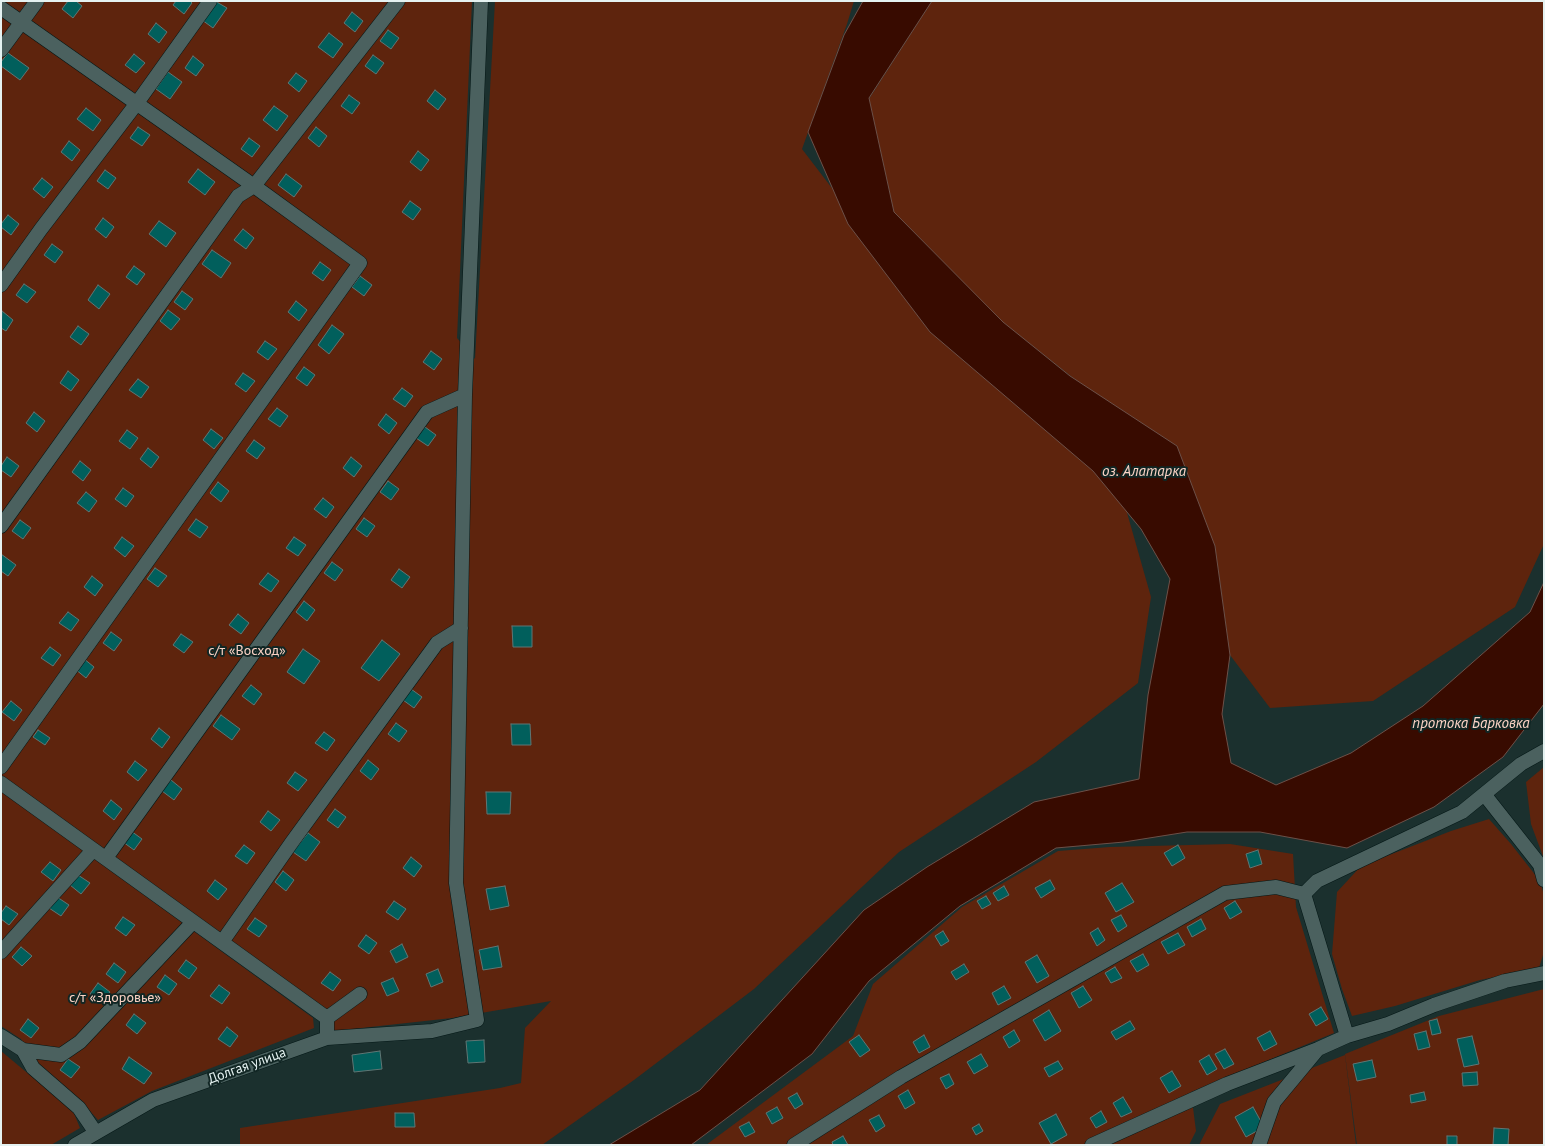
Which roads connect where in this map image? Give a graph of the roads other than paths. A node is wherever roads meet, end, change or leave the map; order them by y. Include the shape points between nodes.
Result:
1 (37, 1) edge
2 (210, 1) edge
3 (398, 1) edge
4 (481, 1) edge
5 (1, 8) edge
6 (21, 23) junction
7 (1, 50) edge
8 (137, 103) junction
9 (254, 186) junction
10 (1, 285) edge
11 (466, 395) junction
12 (1, 526) edge
13 (461, 628) junction
14 (1544, 751) edge
15 (1, 767) edge
16 (2, 786) edge
17 (1484, 794) junction
18 (93, 850) junction
19 (106, 858) junction
20 (1544, 880) edge
21 (1304, 894) junction
22 (193, 922) junction
23 (222, 942) junction
24 (1, 952) edge
25 (1541, 977) edge
26 (360, 994) dead end
27 (327, 1018) junction
28 (1, 1036) edge
29 (1347, 1036) junction
30 (327, 1038) junction
31 (1318, 1049) junction
32 (23, 1050) junction
33 (96, 1133) junction
34 (75, 1145) edge
35 (794, 1145) edge
36 (1092, 1145) edge
37 (1259, 1145) edge

1 - 6 street
2 - 8 street
3 - 9 street
4 - 11 street
5 - 6 street
6 - 7 street
6 - 8 street
8 - 9 street
8 - 10 street
9 - 12 street via 238,196
9 - 15 street via 360,263
11 - 13 street
11 - 19 street via 427,412
13 - 23 street via 437,643
13 - 30 street, Долгая улица via 456,883 477,1020 432,1031
14 - 17 street via 1521,764
16 - 18 street
17 - 20 street via 1540,865
17 - 21 street via 1462,812 1317,881
18 - 19 street
18 - 24 street
19 - 22 street
21 - 29 street
21 - 35 street via 1276,887 1225,893 901,1077
22 - 23 street
22 - 32 street via 80,1042 61,1055
23 - 27 street
25 - 29 street via 1506,981
26 - 27 street
27 - 30 street
28 - 32 street
29 - 31 street
30 - 33 street, Долгая улица via 153,1100
31 - 36 street via 1227,1084
31 - 37 street via 1274,1102
32 - 33 street via 33,1068 79,1108
33 - 34 street, Долгая улица

